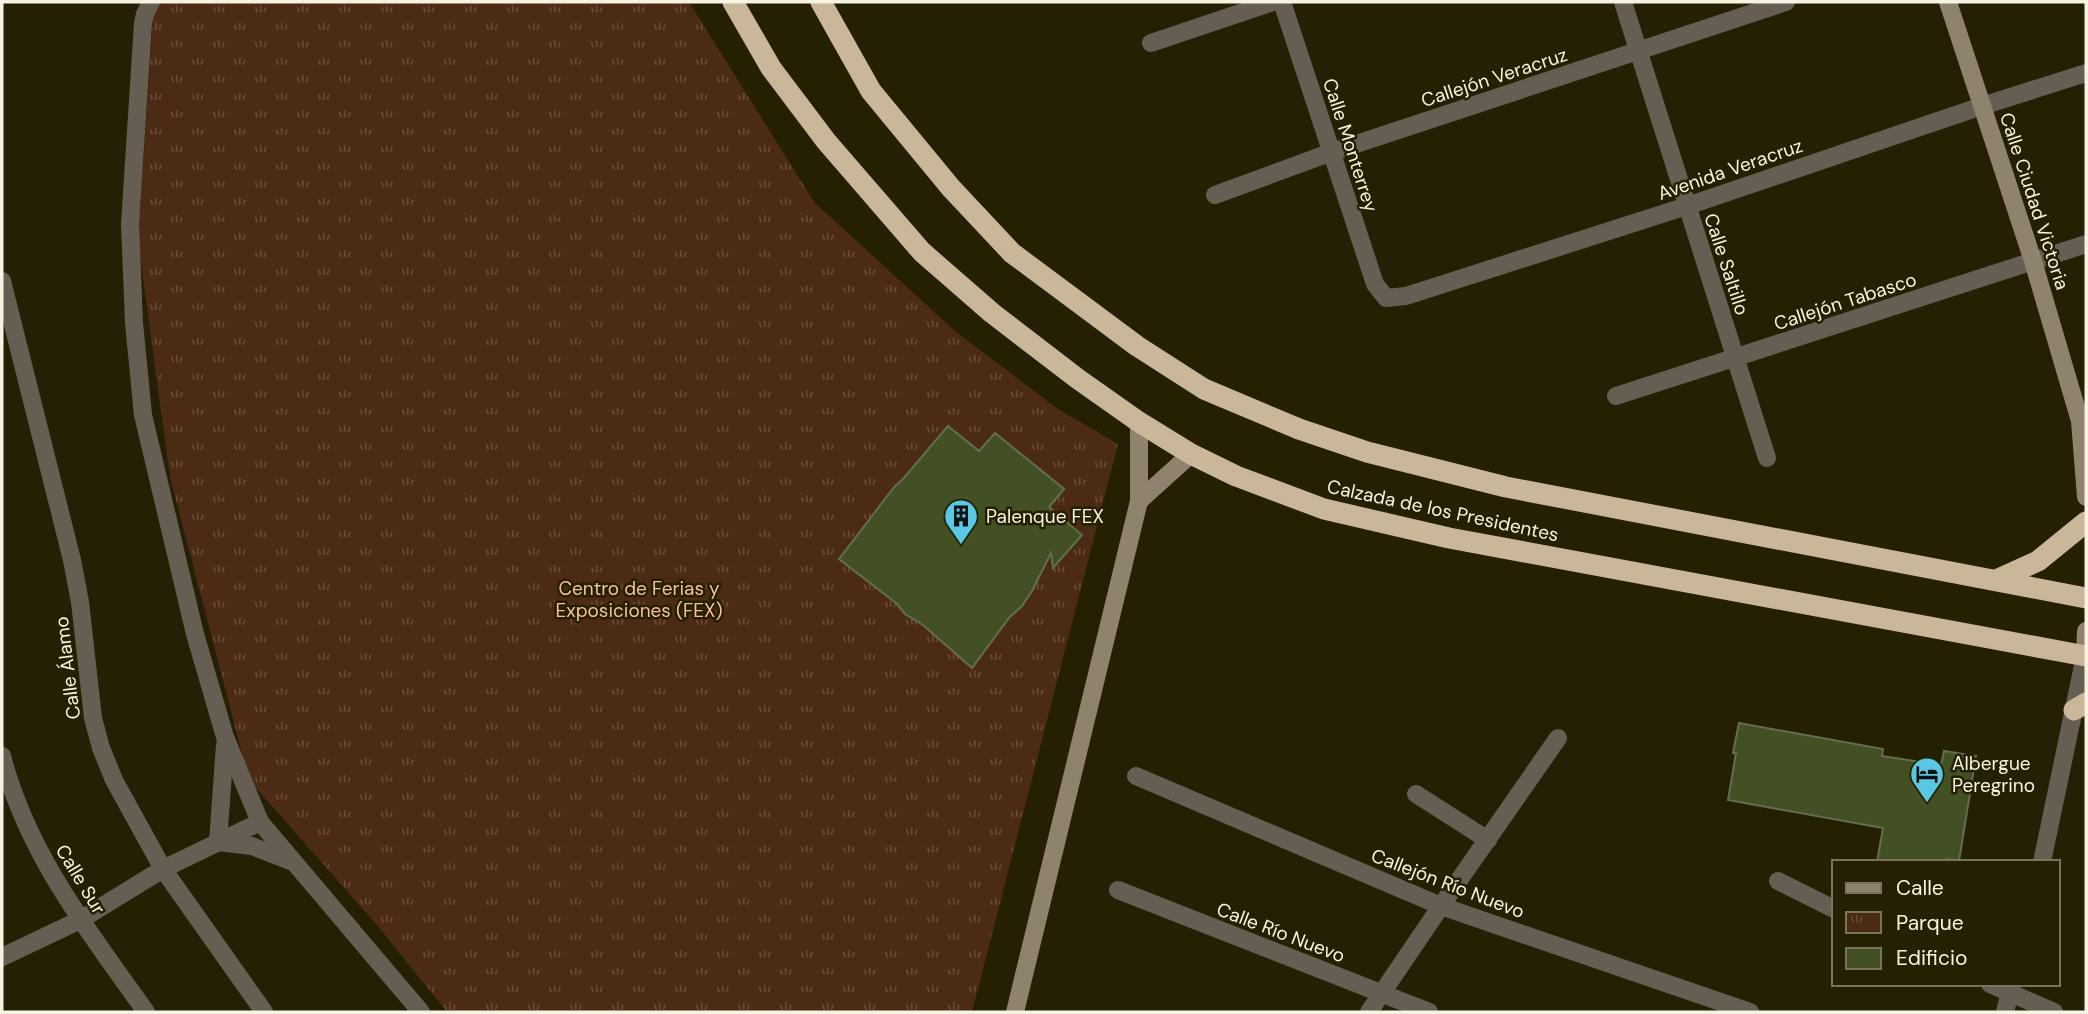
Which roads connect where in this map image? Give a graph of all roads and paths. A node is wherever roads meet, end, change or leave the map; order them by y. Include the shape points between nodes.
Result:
1 (151, 2) edge
2 (733, 2) edge
3 (821, 2) edge
4 (1273, 2) edge
5 (1282, 2) edge
6 (1623, 2) edge
7 (1786, 2) edge
8 (1948, 2) edge
9 (1151, 43) dead end
10 (1638, 51) junction
11 (2086, 73) edge
12 (1982, 106) junction
13 (1332, 152) junction
14 (1215, 195) dead end
15 (1687, 206) junction
16 (2086, 244) edge
17 (2033, 261) junction
18 (2, 281) edge
19 (1386, 298) joint
20 (1735, 359) junction
21 (1616, 396) dead end
22 (2083, 420) edge
23 (1139, 422) junction
24 (1191, 454) junction
25 (1767, 458) dead end
26 (2086, 497) edge
27 (1139, 501) junction
28 (2086, 522) edge
29 (1996, 580) junction
30 (2086, 598) edge
31 (2086, 631) edge
32 (2085, 656) edge
33 (2080, 706) edge
34 (225, 737) junction
35 (1558, 738) dead end
36 (2, 756) edge
37 (1136, 776) dead end
38 (1416, 794) dead end
39 (260, 822) junction
40 (1488, 840) junction
41 (218, 842) junction
42 (2042, 860) edge
43 (293, 862) junction
44 (163, 869) junction
45 (1778, 881) dead end
46 (1118, 890) dead end
47 (1441, 906) junction
48 (1832, 908) edge
49 (80, 920) junction
50 (2, 957) edge
51 (2011, 989) edge
52 (1382, 994) junction
53 (146, 1012) edge
54 (264, 1012) edge
55 (421, 1012) edge
56 (1015, 1012) edge
57 (1370, 1012) edge
58 (1429, 1012) edge
59 (1750, 1012) edge
60 (2005, 1012) edge
61 (2054, 1012) edge

1 - 34 street via 144,23 130,224 143,415 195,634
2 - 23 highway, Calzada de los Presidentes via 771,68 825,141 922,252 992,313
3 - 29 highway, Calzada de los Presidentes via 871,91 1012,253 1137,346 1204,389 1367,452 1506,487
4 - 9 street
5 - 13 street, Calle Monterrey
6 - 10 street, Calle Saltillo
7 - 10 street, Callejón Veracruz
8 - 12 street, Calle Ciudad Victoria
10 - 13 street, Callejón Veracruz
10 - 15 street, Calle Saltillo
11 - 12 street, Avenida Veracruz
12 - 15 street, Avenida Veracruz
12 - 17 street, Calle Ciudad Victoria
13 - 14 street, Callejón Veracruz
13 - 19 street, Calle Monterrey via 1374,284
15 - 19 street, Avenida Veracruz via 1406,296
15 - 20 street, Calle Saltillo
16 - 17 street, Callejón Tabasco
17 - 20 street, Callejón Tabasco
17 - 22 street, Calle Ciudad Victoria
18 - 44 street, Calle Álamo via 72,560 97,736 114,780
20 - 21 street, Callejón Tabasco
20 - 25 street, Calle Saltillo
22 - 26 street, Calle Ciudad Victoria
23 - 24 highway, Calzada de los Presidentes
23 - 27 street
24 - 27 street
24 - 32 highway, Calzada de los Presidentes via 1324,509 1436,536
27 - 56 street
28 - 29 highway via 2038,561
29 - 30 highway, Calzada de los Presidentes
31 - 32 street
32 - 33 street
33 - 42 street
34 - 39 street
34 - 41 street
35 - 40 street
36 - 49 street, Calle Sur via 43,858
37 - 47 street, Callejón Río Nuevo
38 - 40 street
39 - 41 street
39 - 43 street
40 - 47 street
41 - 43 street via 252,846
41 - 44 street
43 - 55 street
44 - 49 street
44 - 54 street, Calle Álamo
45 - 48 street
46 - 52 street, Calle Río Nuevo
47 - 52 street
47 - 59 street, Callejón Río Nuevo
49 - 50 street
49 - 53 street, Calle Sur
51 - 60 street
51 - 61 street
52 - 57 street
52 - 58 street, Calle Río Nuevo

